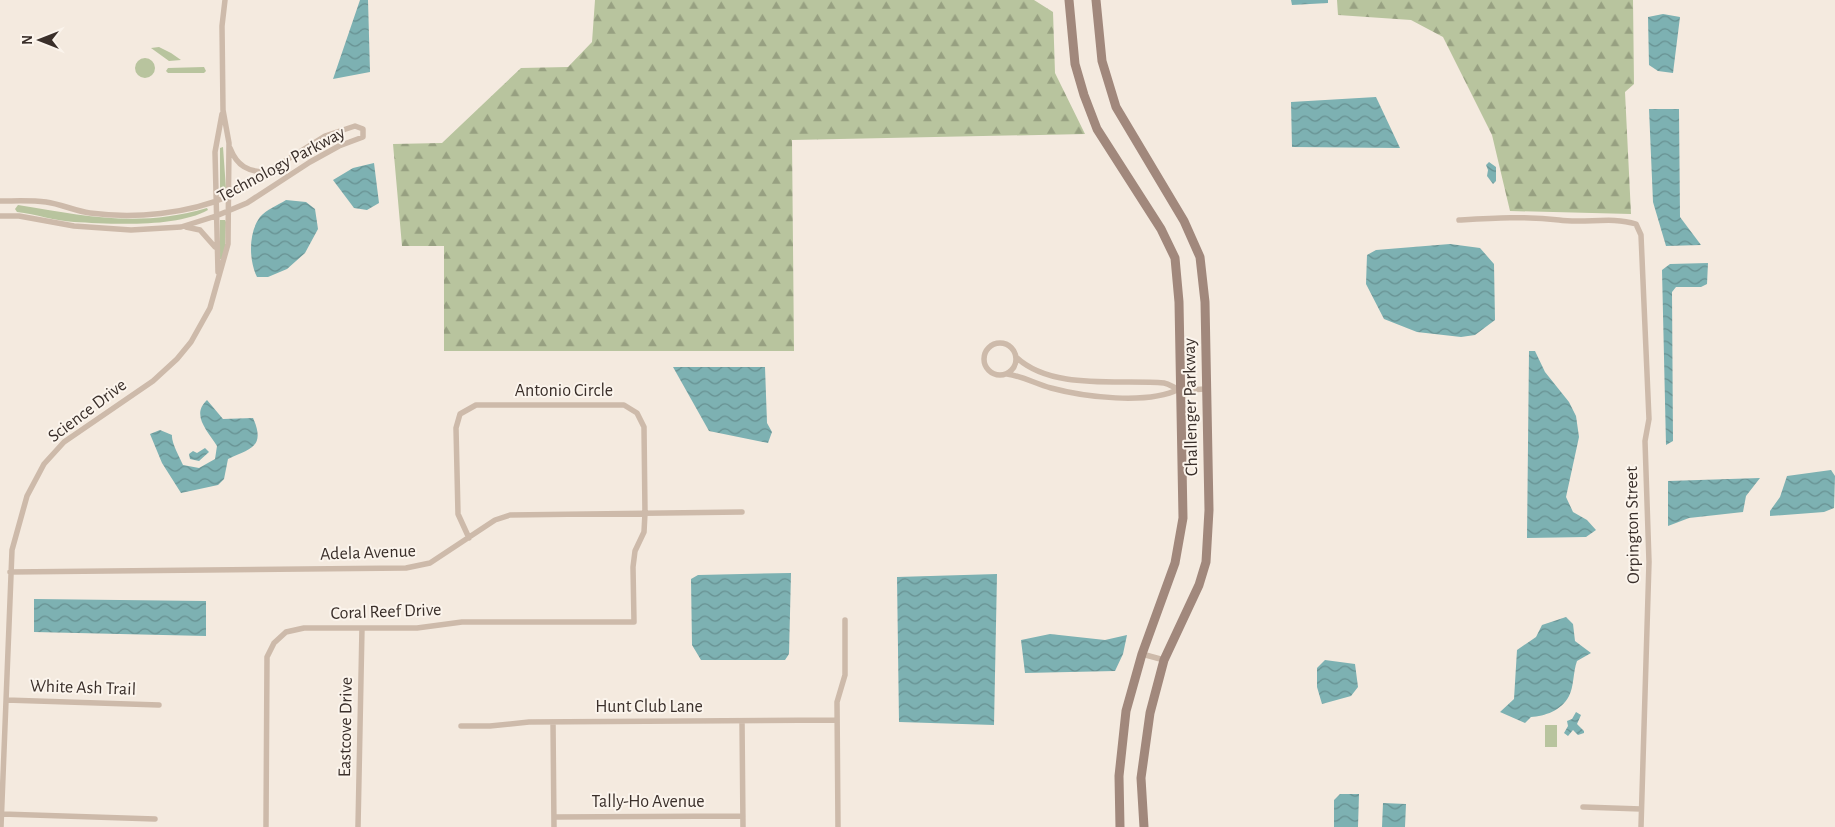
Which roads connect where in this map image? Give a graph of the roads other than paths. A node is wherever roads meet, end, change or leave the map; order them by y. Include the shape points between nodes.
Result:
1 (225, 0) edge
2 (1069, 0) edge
3 (1096, 0) edge
4 (223, 110) junction
5 (229, 143) junction
6 (269, 172) junction
7 (229, 196) junction
8 (0, 201) edge
9 (216, 202) junction
10 (229, 211) junction
11 (0, 216) edge
12 (216, 216) junction
13 (1459, 220) dead end
14 (181, 226) junction
15 (216, 249) junction
16 (219, 276) junction
17 (1016, 357) junction
18 (1007, 374) junction
19 (1179, 389) junction
20 (1205, 389) junction
21 (742, 512) dead end
22 (645, 513) junction
23 (469, 538) junction
24 (633, 567) joint
25 (10, 572) junction
26 (845, 620) dead end
27 (362, 628) junction
28 (1142, 654) junction
29 (1164, 660) junction
30 (6, 700) junction
31 (159, 705) dead end
32 (837, 720) junction
33 (742, 721) junction
34 (553, 722) junction
35 (461, 726) dead end
36 (1583, 807) dead end
37 (1641, 809) junction
38 (2, 814) junction
39 (742, 816) junction
40 (554, 817) junction
41 (155, 820) dead end
42 (1, 827) edge
43 (266, 827) edge
44 (358, 827) edge
45 (554, 827) edge
46 (743, 827) edge
47 (838, 827) edge
48 (1120, 827) edge
49 (1144, 827) edge
50 (1640, 827) edge

1 - 4 street, Science Drive via 222,26
2 - 19 main road, Challenger Parkway via 1075,64 1097,129 1161,229 1175,258 1179,302
3 - 20 main road, Challenger Parkway via 1102,61 1116,107 1184,221 1200,257 1205,302
4 - 5 street, Science Drive
4 - 9 street, Science Drive via 215,152
5 - 6 street via 242,167
5 - 7 street, Science Drive
6 - 7 street, Technology Parkway
6 - 10 street, Technology Parkway via 325,136 355,126 363,129 364,137 339,146
7 - 9 street, Technology Parkway
7 - 10 street, Science Drive
8 - 9 street, Technology Parkway via 46,202 90,214 131,216
9 - 12 street, Science Drive
10 - 12 street, Technology Parkway
10 - 16 street, Science Drive via 228,244
11 - 14 street, Technology Parkway via 131,230
12 - 14 street, Technology Parkway
12 - 15 street, Science Drive
13 - 37 street, Orpington Street via 1535,216 1559,220 1622,220 1636,224 1641,235 1649,419 1645,441 1649,562
14 - 15 street via 200,230
15 - 16 street, Science Drive
16 - 25 street, Science Drive via 210,308 178,359 153,381 72,436 44,464 27,496 16,531
17 - 18 street via 1014,367
17 - 18 street via 1014,350 1002,343 991,345 984,354 987,370 996,375
17 - 19 street via 1022,363 1064,377 1099,383 1166,383
18 - 19 street via 1049,387 1095,395 1167,395
19 - 20 street
19 - 28 main road, Challenger Parkway via 1183,518 1175,563
20 - 29 main road, Challenger Parkway via 1209,510 1206,562 1200,584
21 - 22 street, Adela Avenue
22 - 23 street, Adela Avenue via 510,515 495,520
22 - 23 street, Antonio Circle via 644,427 637,413 624,405 476,405 460,414 456,428 458,514
22 - 24 street, Antonio Circle via 644,532
23 - 25 street, Adela Avenue via 430,563 406,568
24 - 27 street, Coral Reef Drive via 634,622 462,622 417,628
25 - 30 street, Science Drive
26 - 32 street via 845,676 838,696
27 - 43 street, Coral Reef Drive via 304,628 286,632 274,643 267,657
27 - 44 street, Eastcove Drive
28 - 29 street
28 - 48 main road, Challenger Parkway via 1126,711 1119,776
29 - 49 main road, Challenger Parkway via 1144,747 1141,778
30 - 31 street, White Ash Trail
30 - 38 street, Science Drive
32 - 33 street, Hunt Club Lane
32 - 47 street
33 - 34 street, Hunt Club Lane
33 - 39 street
34 - 35 street, Hunt Club Lane
34 - 40 street
36 - 37 street
37 - 50 street, Orpington Street
38 - 41 street
38 - 42 street, Science Drive
39 - 40 street, Tally-Ho Avenue
39 - 46 street
40 - 45 street

